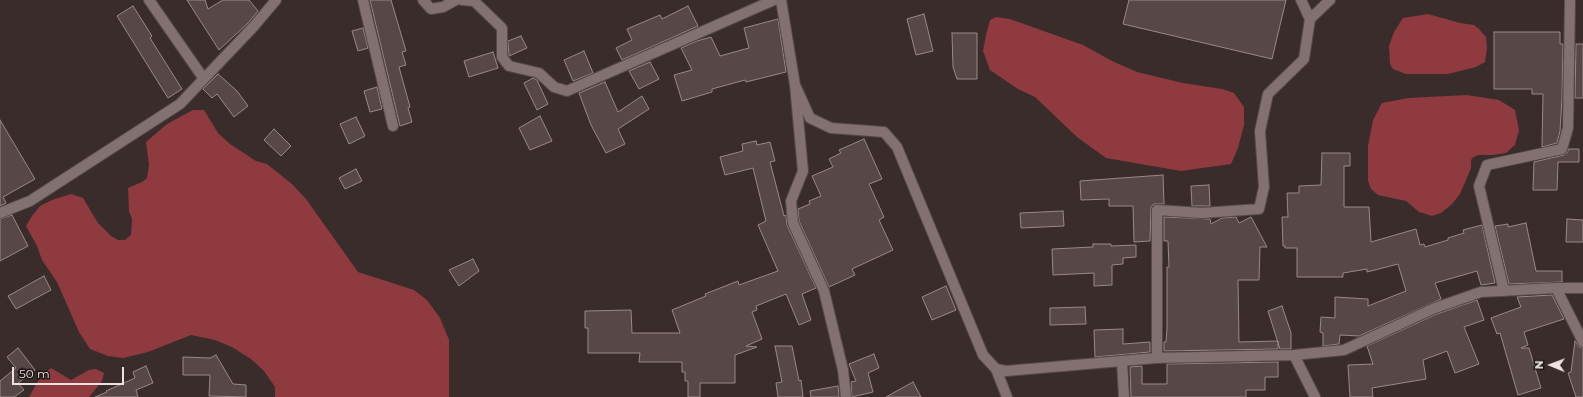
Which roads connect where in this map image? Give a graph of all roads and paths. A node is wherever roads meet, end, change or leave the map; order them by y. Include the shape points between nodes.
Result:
1 (150, 0) edge
2 (276, 0) edge
3 (363, 0) edge
4 (422, 0) edge
5 (456, 0) edge
6 (462, 0) edge
7 (774, 0) edge
8 (782, 0) edge
9 (1300, 0) edge
10 (1330, 0) edge
11 (1570, 0) edge
12 (1310, 20) junction
13 (204, 79) junction
14 (794, 85) junction
15 (393, 126) dead end
16 (0, 213) edge
17 (1556, 288) junction
18 (1583, 288) edge
19 (1504, 291) junction
20 (1583, 342) edge
21 (1294, 355) junction
22 (1157, 358) junction
23 (1122, 361) junction
24 (996, 369) junction
25 (846, 397) edge
26 (1007, 397) edge
27 (1124, 397) edge
28 (1315, 397) edge

1 - 13 street
2 - 13 street
3 - 15 street
4 - 5 street via 431,9 443,7
6 - 7 street via 474,2 502,28 502,57 509,66 539,73 554,87 567,91
8 - 14 street
9 - 12 street
10 - 12 street
11 - 19 street via 1568,128 1562,149 1487,164 1479,186
12 - 22 street via 1304,59 1268,94 1260,131 1264,188 1259,209 1202,213 1157,210
13 - 16 street via 180,104 30,201
14 - 24 street via 810,118 831,128 884,132 897,147 983,355
14 - 25 street via 803,171 791,201 793,223 824,291 843,370
17 - 18 street
17 - 19 street
17 - 20 street
19 - 21 street via 1482,292 1435,308 1344,350
21 - 22 street
21 - 28 street
22 - 23 street
23 - 24 street via 1006,371
23 - 27 street
24 - 26 street

